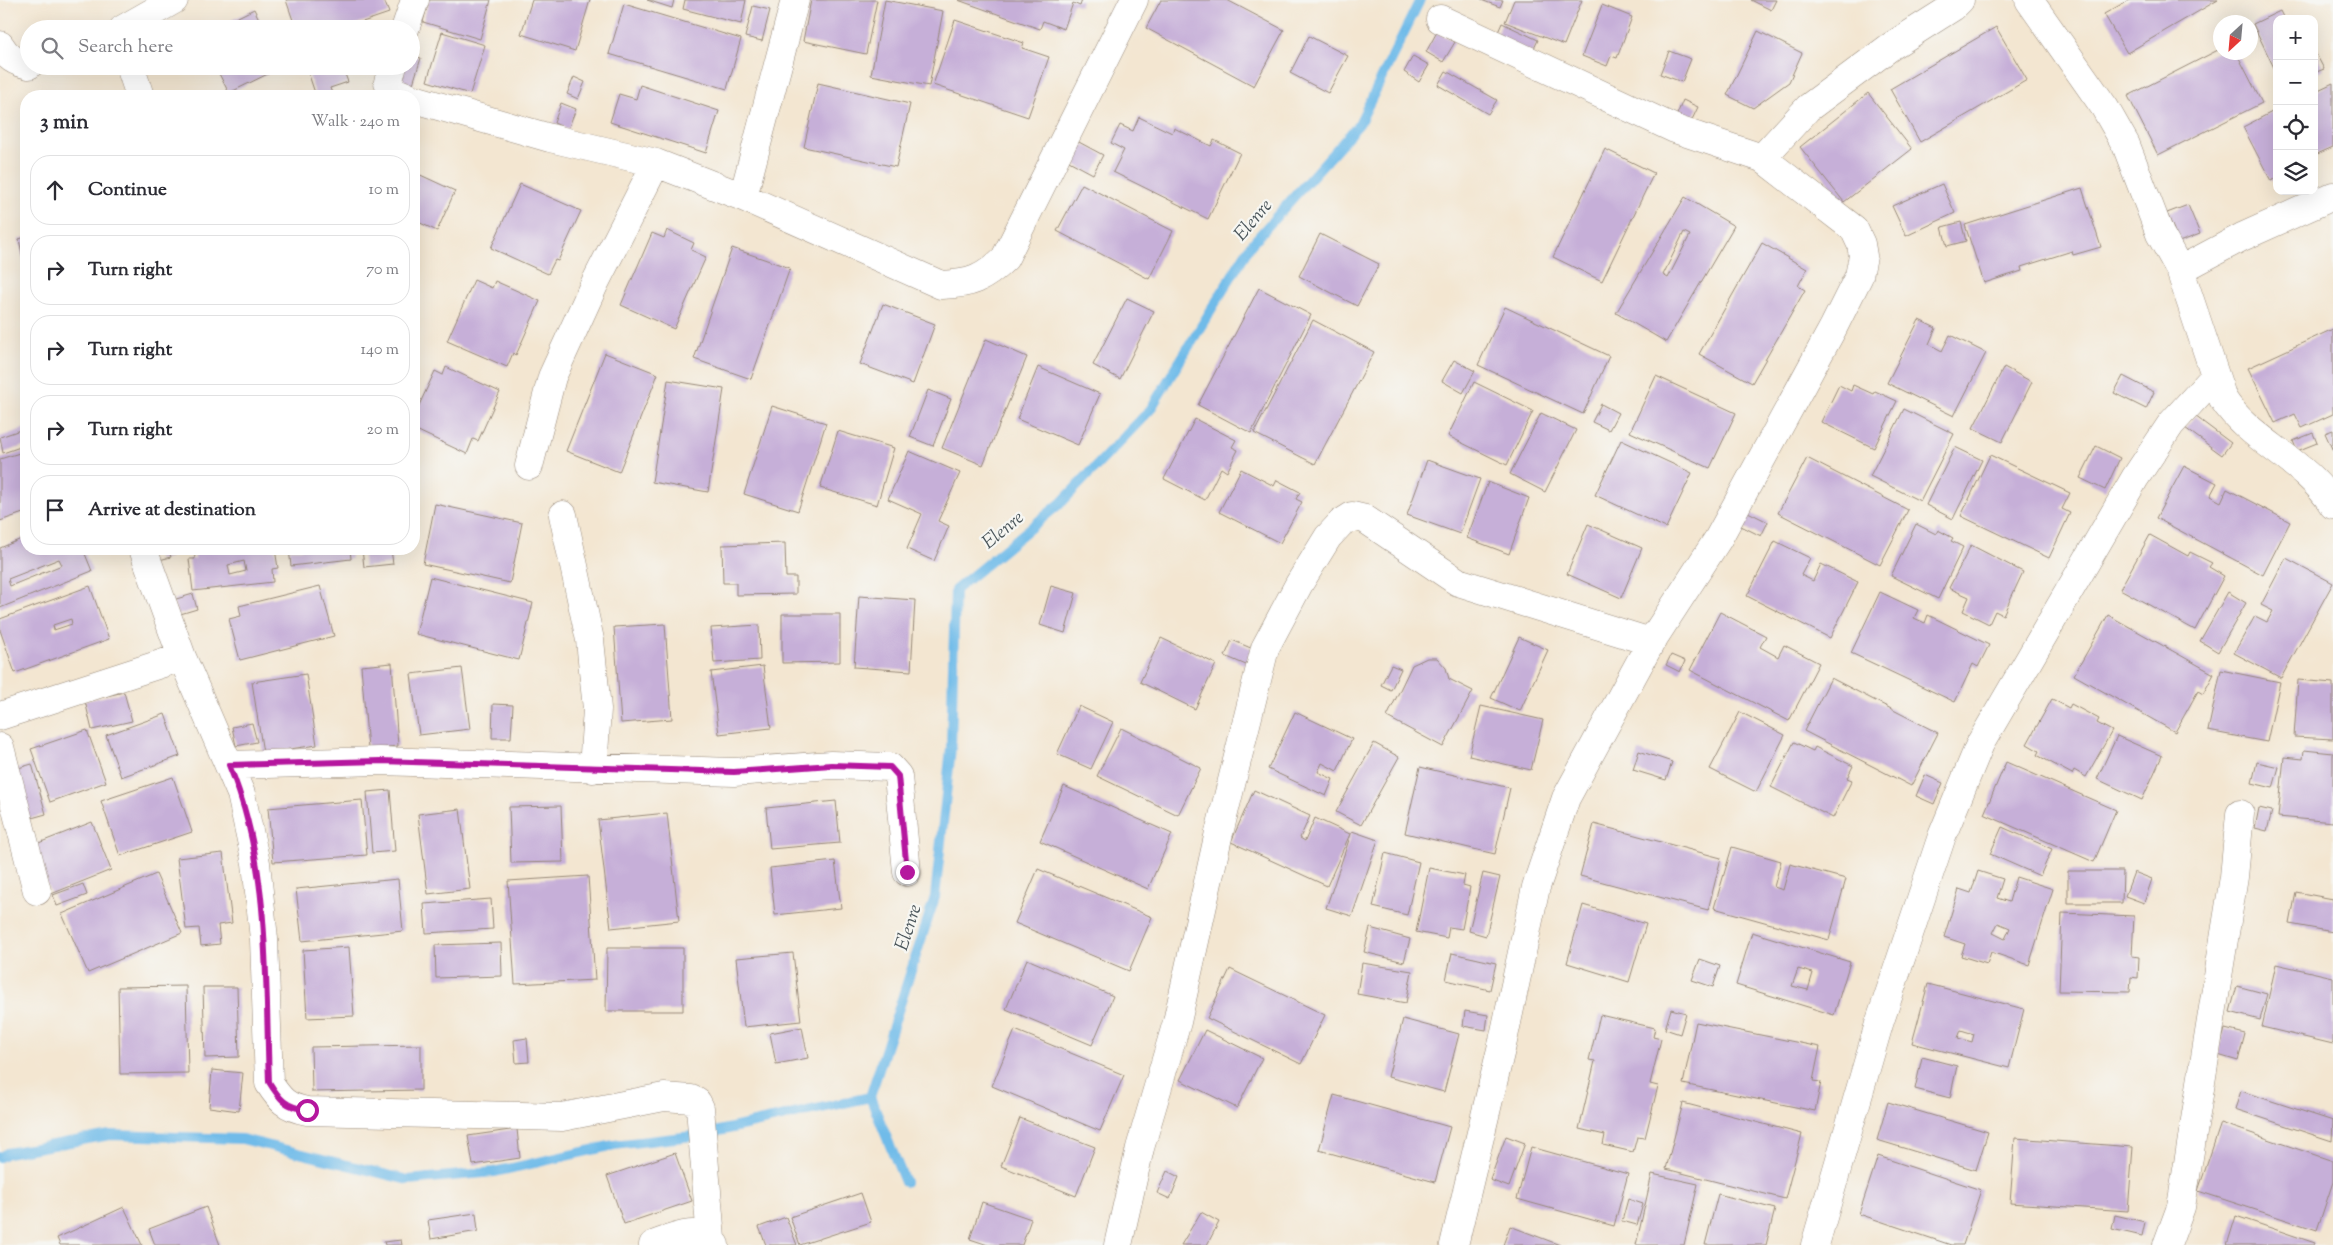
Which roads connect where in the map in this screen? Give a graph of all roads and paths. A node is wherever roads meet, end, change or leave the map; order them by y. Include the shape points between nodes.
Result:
1 (174, 0) edge
2 (415, 0) edge
3 (795, 0) edge
4 (1134, 0) edge
5 (1960, 0) edge
6 (2029, 0) edge
7 (1440, 19) dead end
8 (139, 20) edge
9 (408, 20) edge
10 (0, 45) edge
11 (20, 64) edge
12 (133, 75) edge
13 (390, 75) edge
14 (138, 90) edge
15 (393, 90) edge
16 (420, 101) edge
17 (1762, 158) junction
18 (656, 163) junction
19 (2333, 196) edge
20 (743, 197) junction
21 (2180, 270) junction
22 (2215, 376) junction
23 (529, 466) dead end
24 (2333, 505) edge
25 (564, 515) dead end
26 (145, 555) edge
27 (1651, 642) junction
28 (182, 657) junction
29 (0, 716) edge
30 (0, 747) edge
31 (229, 765) junction
32 (593, 769) junction
33 (2240, 814) dead end
34 (907, 872) dead end
35 (37, 891) dead end
36 (713, 1242) edge
37 (653, 1245) edge
38 (1118, 1245) edge
39 (1454, 1245) edge
40 (1814, 1245) edge
41 (2167, 1245) edge

1 - 8 street
2 - 9 street
3 - 20 street
4 - 20 street via 1005,258 989,274 964,284 941,285
5 - 17 street via 1808,108
6 - 21 street via 2105,108 2126,145 2160,234
7 - 17 street via 1675,129
10 - 11 street
12 - 14 street
13 - 15 street via 388,82
16 - 18 street via 550,138
17 - 27 street via 1854,229 1863,256 1859,276 1718,539
18 - 20 street
18 - 23 street via 552,377
19 - 21 street via 2242,237
21 - 22 street
22 - 24 street via 2232,413 2286,456 2326,494
22 - 40 street via 2171,424 2135,478 1980,744 1942,836 1882,1015
25 - 32 street via 590,640 597,709
26 - 28 street
27 - 38 street via 1458,582 1365,519 1352,516 1328,537 1298,584 1265,648 1177,1022 1140,1148
27 - 39 street via 1566,798 1536,886
28 - 29 street
28 - 31 street
30 - 35 street
31 - 32 street via 380,761
31 - 36 street via 241,794 256,863 264,939 269,1082 281,1101 292,1108 307,1110 562,1117 664,1097 691,1099 700,1108
32 - 34 street via 734,772 831,765 890,767 898,776
33 - 41 street via 2234,877 2181,1207
36 - 37 street via 695,1233

